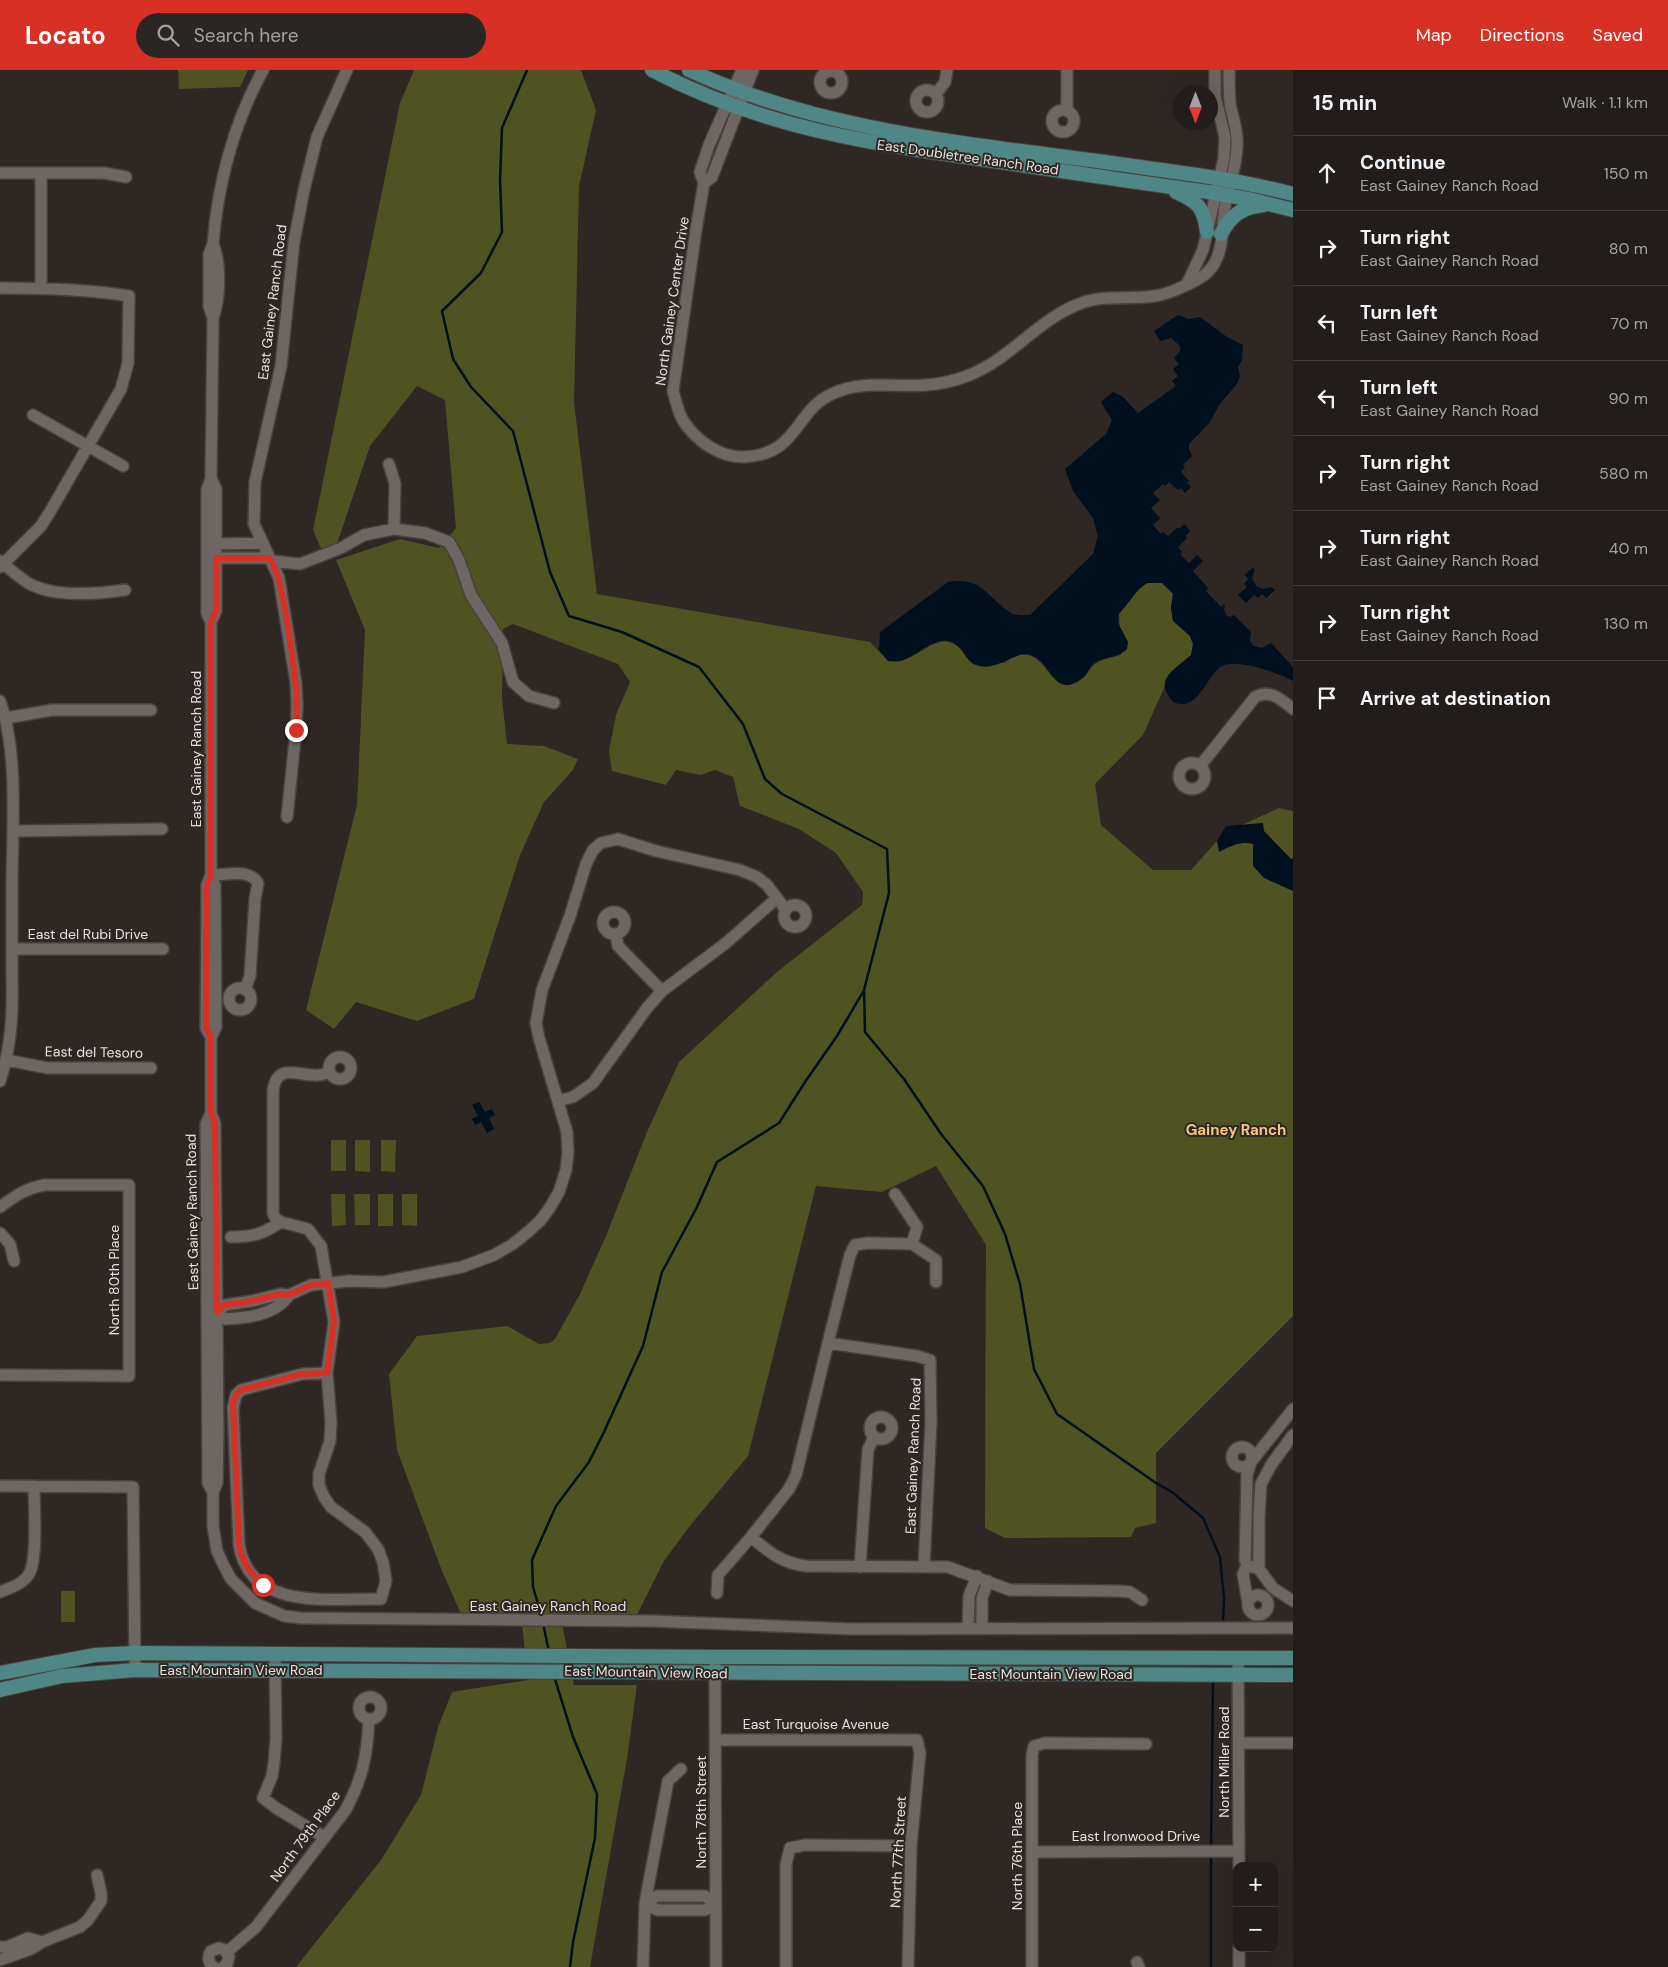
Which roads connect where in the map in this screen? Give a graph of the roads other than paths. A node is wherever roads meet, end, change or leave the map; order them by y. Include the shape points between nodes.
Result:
1 (263, 70) edge
2 (347, 70) edge
3 (652, 70) edge
4 (689, 70) edge
5 (742, 70) edge
6 (752, 70) edge
7 (947, 70) edge
8 (1067, 70) edge
9 (1215, 70) edge
10 (1229, 70) edge
11 (1215, 85) edge
12 (739, 90) junction
13 (936, 94) dead end
14 (1230, 95) junction
15 (1218, 96) edge
16 (733, 105) junction
17 (1218, 108) edge
18 (1067, 111) dead end
19 (1235, 122) junction
20 (1222, 125) junction
21 (0, 173) edge
22 (41, 173) junction
23 (126, 177) dead end
24 (1225, 179) junction
25 (1162, 186) junction
26 (1221, 194) junction
27 (1293, 194) edge
28 (1272, 204) junction
29 (1293, 210) edge
30 (1207, 232) junction
31 (1221, 234) junction
32 (1187, 284) junction
33 (0, 288) edge
34 (41, 288) junction
35 (33, 415) dead end
36 (88, 446) junction
37 (389, 464) dead end
38 (123, 466) dead end
39 (394, 529) junction
40 (263, 543) junction
41 (212, 544) junction
42 (212, 558) junction
43 (271, 560) junction
44 (1, 564) edge
45 (126, 590) dead end
46 (0, 701) edge
47 (554, 703) dead end
48 (1293, 709) edge
49 (151, 710) dead end
50 (6, 718) junction
51 (1200, 766) dead end
52 (287, 817) dead end
53 (162, 829) dead end
54 (13, 831) junction
55 (211, 876) junction
56 (0, 878) edge
57 (12, 878) junction
58 (777, 898) junction
59 (786, 910) dead end
60 (616, 934) dead end
61 (12, 949) junction
62 (163, 949) dead end
63 (246, 990) dead end
64 (662, 991) junction
65 (7, 1060) junction
66 (151, 1068) dead end
67 (330, 1072) dead end
68 (0, 1081) edge
69 (558, 1101) junction
70 (895, 1194) dead end
71 (0, 1208) edge
72 (281, 1222) junction
73 (0, 1233) edge
74 (231, 1237) dead end
75 (912, 1244) junction
76 (14, 1261) dead end
77 (936, 1282) dead end
78 (328, 1283) junction
79 (213, 1312) junction
80 (828, 1343) junction
81 (327, 1373) junction
82 (0, 1375) edge
83 (1292, 1411) edge
84 (1293, 1435) edge
85 (874, 1436) dead end
86 (1254, 1458) junction
87 (1271, 1465) junction
88 (0, 1486) edge
89 (34, 1486) junction
90 (1246, 1520) junction
91 (1259, 1520) junction
92 (751, 1538) junction
93 (1247, 1565) junction
94 (924, 1566) junction
95 (860, 1567) junction
96 (1259, 1569) junction
97 (977, 1576) junction
98 (988, 1581) junction
99 (1273, 1588) junction
100 (0, 1592) edge
101 (717, 1593) dead end
102 (1265, 1597) junction
103 (1142, 1600) dead end
104 (1293, 1601) edge
105 (1248, 1603) junction
106 (1257, 1615) junction
107 (1257, 1628) junction
108 (1293, 1628) edge
109 (968, 1629) junction
110 (982, 1629) junction
111 (135, 1653) junction
112 (275, 1653) junction
113 (715, 1657) junction
114 (1238, 1658) junction
115 (1293, 1658) edge
116 (135, 1670) junction
117 (275, 1670) junction
118 (0, 1673) edge
119 (715, 1673) junction
120 (1238, 1675) junction
121 (1293, 1675) edge
122 (0, 1690) edge
123 (369, 1719) dead end
124 (716, 1740) junction
125 (917, 1740) joint
126 (1239, 1743) junction
127 (1146, 1744) dead end
128 (1293, 1744) edge
129 (681, 1769) dead end
130 (324, 1837) junction
131 (911, 1846) junction
132 (1239, 1851) junction
133 (1032, 1852) junction
134 (1239, 1862) edge
135 (97, 1875) dead end
136 (645, 1903) junction
137 (716, 1905) junction
138 (42, 1942) junction
139 (0, 1947) edge
140 (227, 1952) junction
141 (1239, 1952) edge
142 (0, 1960) edge
143 (214, 1967) edge
144 (223, 1967) edge
145 (643, 1967) edge
146 (716, 1967) edge
147 (786, 1967) edge
148 (908, 1967) edge
149 (1032, 1967) edge
150 (1239, 1967) edge

1 - 41 street, East Gainey Ranch Road via 230,144 220,188 214,244 208,254 209,306 213,318 211,478 207,490
2 - 40 street, East Gainey Ranch Road via 317,137 294,242 281,366 254,482 254,524
3 - 16 main road, East Doubletree Ranch Road
4 - 12 main road, East Doubletree Ranch Road
5 - 12 street
6 - 12 street
7 - 13 street via 945,82
8 - 18 street
9 - 11 street
10 - 14 street
12 - 16 street, North Gainey Center Drive
12 - 24 main road, East Doubletree Ranch Road via 802,112 877,128
14 - 15 street
14 - 19 street
16 - 25 main road, East Doubletree Ranch Road via 802,128 865,142
16 - 32 street, North Gainey Center Drive via 709,145 700,172 704,183 673,390 683,421 708,446 743,457 778,448 819,402 839,390 866,384 926,385 967,376 988,366 1050,320 1079,304 1105,298 1163,295
17 - 20 street
19 - 20 street
19 - 24 street via 1238,143
20 - 24 street
21 - 22 street
22 - 23 street via 104,173
22 - 34 street
24 - 26 street
24 - 27 main road, East Doubletree Ranch Road
25 - 26 main road, East Doubletree Ranch Road
25 - 30 main road via 1199,205
26 - 28 main road, East Doubletree Ranch Road
26 - 30 street
26 - 31 street
28 - 29 main road, East Doubletree Ranch Road
28 - 31 main road via 1238,212
30 - 32 street via 1203,250
31 - 32 street via 1213,266 1198,280
33 - 34 street
34 - 36 street via 129,296 125,377
35 - 36 street
36 - 38 street
36 - 44 street via 41,526
37 - 39 street via 395,484
39 - 43 street via 364,535 342,548 300,564
39 - 47 street via 425,533 449,542 471,595 502,643 514,682 529,696
40 - 41 street
40 - 43 street, East Gainey Ranch Road
41 - 42 street, East Gainey Ranch Road
42 - 43 street
42 - 55 street, East Gainey Ranch Road via 207,613 211,622
43 - 52 street, East Gainey Ranch Road via 279,578 294,666 297,706
44 - 45 street via 42,589 103,593
46 - 50 street
48 - 51 street via 1273,695 1255,697
49 - 50 street via 52,710
50 - 54 street via 11,754
53 - 54 street
54 - 57 street
55 - 63 street via 246,873 258,883
55 - 79 street, East Gainey Ranch Road via 215,885 211,946 216,1027 211,1037 211,1112 206,1124
56 - 57 street
57 - 61 street
58 - 59 street
58 - 64 street via 726,943
58 - 69 street via 757,877 740,870 618,839 600,843 586,864 538,1007 538,1038
60 - 64 street via 618,946
61 - 62 street, East del Rubi Drive
61 - 65 street via 12,1018
64 - 69 street via 646,1008 593,1083 573,1097
65 - 66 street, East del Tesoro via 47,1068
65 - 68 street
67 - 72 street via 319,1075 286,1073 274,1082 273,1213
69 - 78 street via 567,1132 568,1153 562,1184 540,1221 512,1244 484,1260 462,1267 382,1282
70 - 75 street via 917,1227
71 - 82 street, North 80th Place via 21,1191 32,1187 130,1184 129,1376
72 - 74 street via 262,1234
72 - 78 street via 308,1229 321,1246
73 - 76 street via 10,1244
75 - 77 street via 936,1260
75 - 80 street via 854,1245
78 - 79 street via 311,1285 288,1295 224,1305
78 - 81 street via 334,1322
79 - 109 street, East Gainey Ranch Road via 208,1483 213,1492 214,1538 231,1579 255,1603 274,1613 301,1618
80 - 92 street via 796,1475
80 - 94 street, East Gainey Ranch Road via 930,1360 931,1422
81 - 81 street via 302,1374 241,1390 236,1395 233,1408 240,1553 252,1575 278,1593 294,1598 381,1599 386,1581 378,1549 365,1532 331,1507 319,1485 319,1474 330,1441
83 - 86 street
84 - 87 street
85 - 95 street via 868,1450
86 - 87 street
86 - 90 street via 1247,1475
87 - 91 street via 1262,1484
88 - 89 street
89 - 100 street via 34,1563 28,1576 14,1587
89 - 111 street via 133,1487
90 - 91 street
90 - 93 street
91 - 96 street
92 - 95 street via 774,1556 791,1564
92 - 101 street via 718,1575
93 - 96 street
93 - 105 street via 1243,1574
94 - 95 street
94 - 97 street via 956,1568
96 - 99 street
97 - 98 street
97 - 109 street via 969,1596
98 - 103 street via 1010,1590 1023,1591 1124,1591
98 - 110 street via 982,1598
99 - 102 street
99 - 104 street
102 - 105 street via 1255,1595
102 - 106 street via 1268,1609
105 - 106 street via 1251,1612
106 - 107 street
107 - 108 street, East Gainey Ranch Road
107 - 110 street, East Gainey Ranch Road
109 - 110 street, East Gainey Ranch Road
111 - 112 main road, East Mountain View Road
111 - 116 street
111 - 118 main road, East Mountain View Road via 95,1655
112 - 113 main road, East Mountain View Road
112 - 117 street
113 - 114 main road, East Mountain View Road
113 - 119 street, North 78th Street
114 - 115 main road, East Mountain View Road
114 - 120 street, North Miller Road
116 - 117 main road, East Mountain View Road
116 - 122 main road, East Mountain View Road via 62,1676
117 - 119 main road, East Mountain View Road
117 - 130 street via 274,1764 263,1798
119 - 120 main road, East Mountain View Road
119 - 124 street, North 78th Street
120 - 121 main road, East Mountain View Road
120 - 126 street, North Miller Road
123 - 130 street, North 79th Place via 363,1771 345,1811
124 - 125 street, East Turquoise Avenue
124 - 137 street, North 78th Street
125 - 131 street, North 77th Street via 920,1753
126 - 128 street
126 - 132 street, North Miller Road
127 - 133 street, North 76th Place via 1045,1743 1034,1746
129 - 136 street via 668,1780
130 - 140 street, North 79th Place via 256,1927
131 - 147 street via 805,1845 790,1848 786,1864
131 - 148 street, North 77th Street
132 - 133 street, East Ironwood Drive
132 - 134 street, North Miller Road
133 - 149 street, North 76th Place
135 - 138 street via 101,1901 88,1920 80,1927
136 - 137 street via 657,1896 704,1896
136 - 145 street
137 - 146 street, North 78th Street
138 - 139 street via 28,1938
138 - 142 street
140 - 143 street, North 79th Place via 219,1948 211,1951 208,1961
140 - 144 street via 228,1960
141 - 150 street

